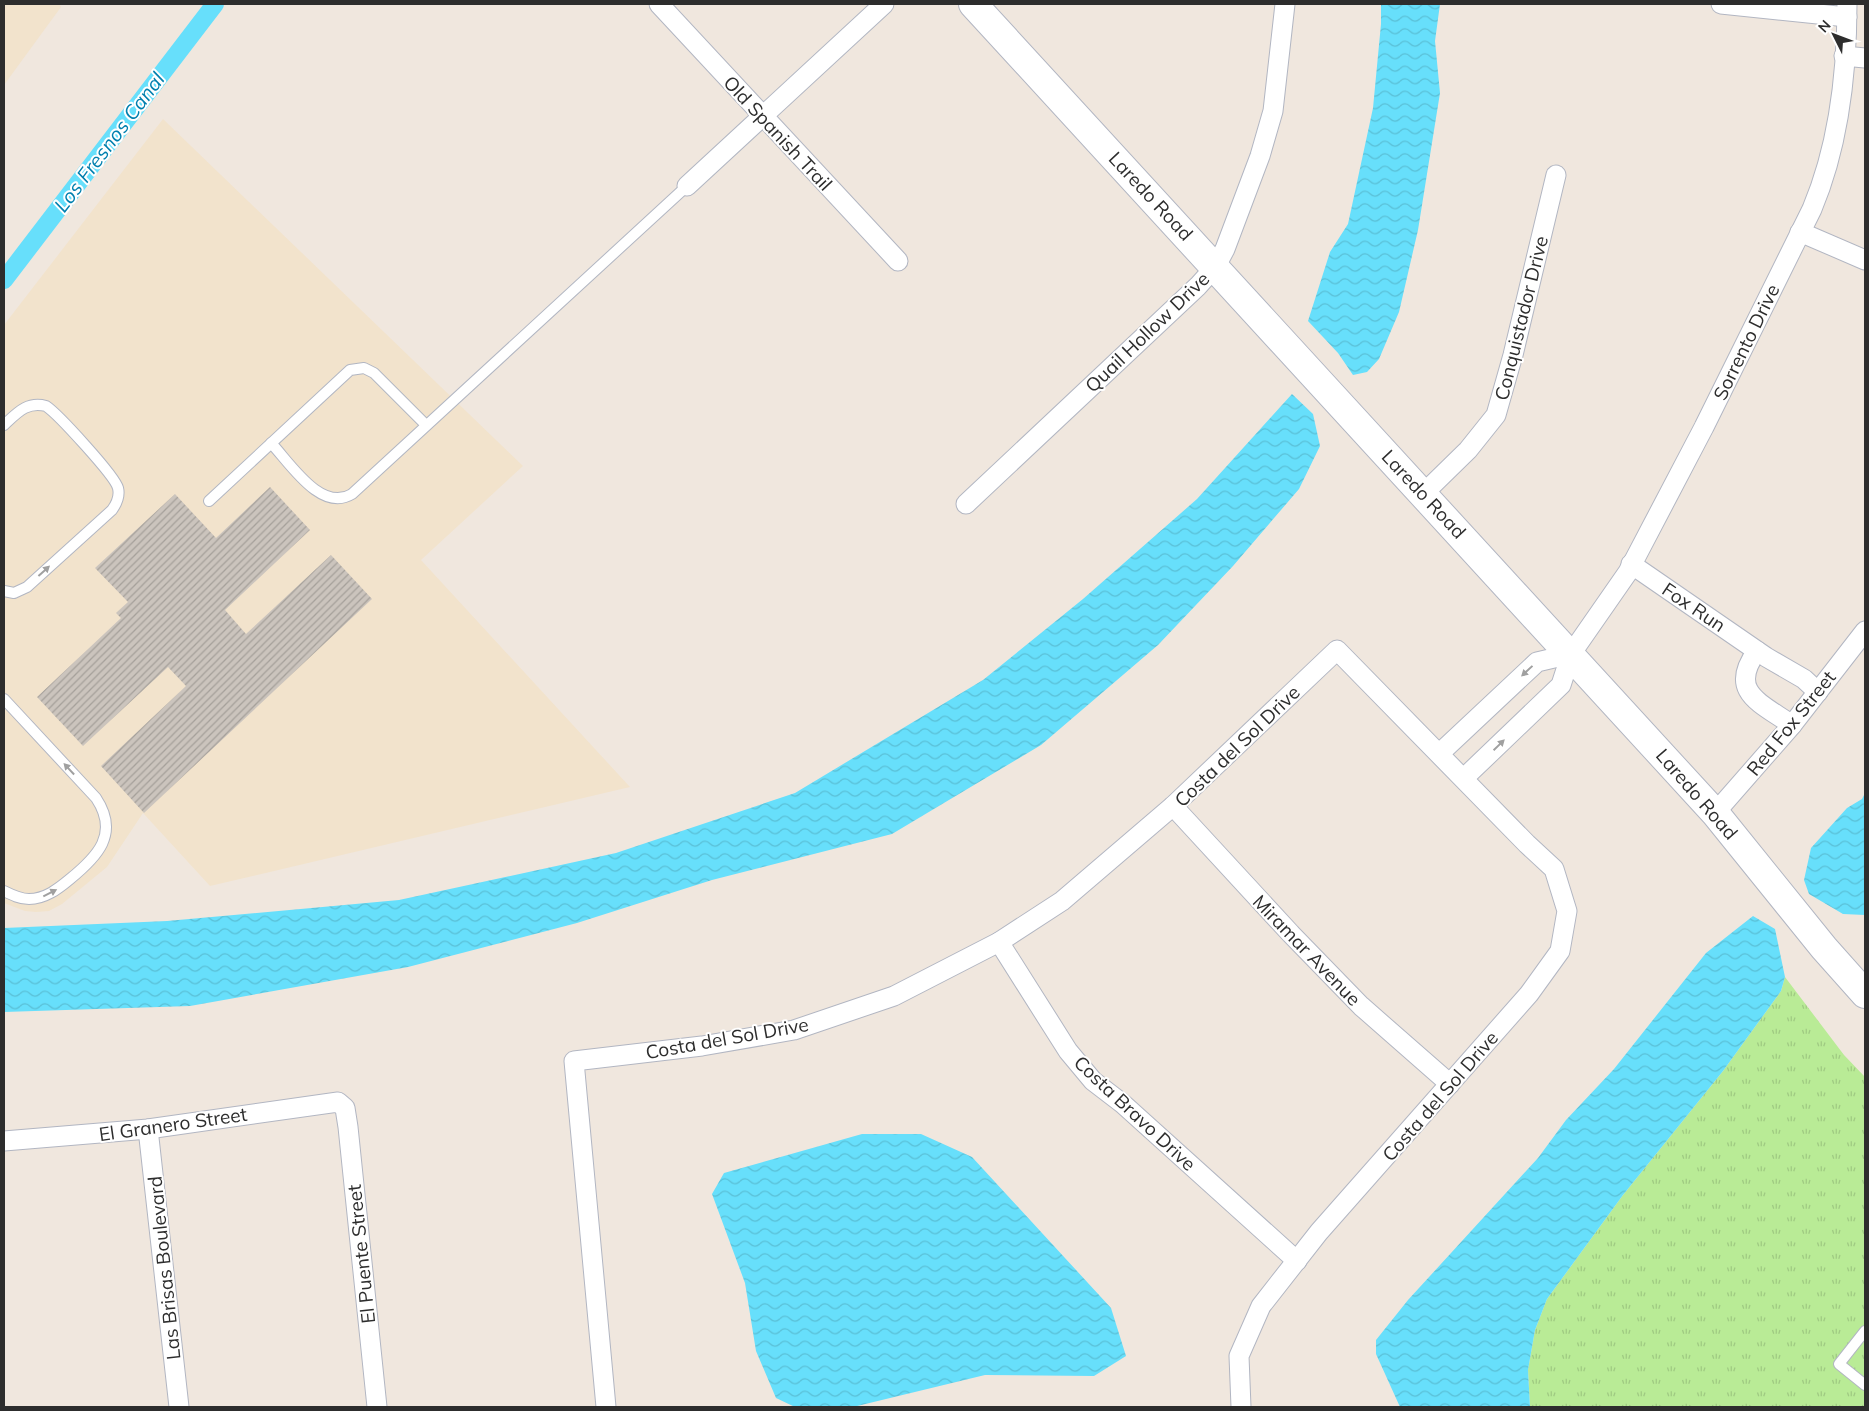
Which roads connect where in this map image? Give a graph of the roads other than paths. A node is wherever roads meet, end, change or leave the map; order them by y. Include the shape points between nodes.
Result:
1 (659, 4) edge
2 (884, 4) edge
3 (973, 4) edge
4 (1285, 4) edge
5 (1721, 4) edge
6 (1847, 11) edge
7 (1844, 56) junction
8 (1865, 58) edge
9 (762, 117) junction
10 (1556, 175) dead end
11 (687, 186) joint
12 (1800, 232) junction
13 (1865, 260) edge
14 (898, 261) dead end
15 (1216, 266) junction
16 (4, 425) edge
17 (426, 425) junction
18 (271, 443) junction
19 (1423, 494) junction
20 (209, 500) dead end
21 (966, 504) dead end
22 (1631, 564) junction
23 (4, 591) edge
24 (1865, 631) edge
25 (1757, 650) junction
26 (1571, 654) junction
27 (1818, 692) junction
28 (4, 699) edge
29 (1792, 725) junction
30 (1440, 753) junction
31 (1464, 778) junction
32 (1173, 806) junction
33 (1715, 813) junction
34 (4, 891) edge
35 (1000, 942) junction
36 (1865, 994) edge
37 (1450, 1084) junction
38 (341, 1104) joint
39 (148, 1129) junction
40 (4, 1141) edge
41 (1297, 1261) junction
42 (1865, 1331) edge
43 (1865, 1385) edge
44 (179, 1407) edge
45 (377, 1407) edge
46 (606, 1407) edge
47 (1241, 1407) edge

1 - 9 street, Old Spanish Trail
2 - 9 street
3 - 15 street, Laredo Road
4 - 15 street, Quail Hollow Drive via 1273,111 1257,165
5 - 6 street
6 - 7 street, Sorrento Drive
7 - 8 street
7 - 12 street, Sorrento Drive via 1840,110 1819,191
9 - 11 street
9 - 14 street, Old Spanish Trail
10 - 19 street, Conquistador Drive via 1496,415 1468,450
11 - 17 lane
12 - 13 street
12 - 22 street, Sorrento Drive
15 - 19 street, Laredo Road
15 - 21 street, Quail Hollow Drive
23 -> 16 lane via 14,593 27,587 112,510 118,489 111,475 46,406 26,406
17 - 18 lane via 352,494 340,499 327,498 316,491
17 - 18 lane via 374,373 357,368 344,374
18 - 20 lane
19 - 26 street, Laredo Road
22 - 25 street, Fox Run
22 - 26 street, Sorrento Drive via 1599,617
24 - 27 street, Red Fox Street
25 - 27 street, Fox Run via 1804,679
25 - 29 street via 1745,674 1748,692
26 -> 30 street via 1537,662
31 -> 26 street, Sorrento Drive via 1561,685
26 - 33 street, Laredo Road
27 - 29 street, Red Fox Street
34 -> 28 lane via 29,900 50,894 92,861 106,829 102,807 96,798
29 - 33 street, Red Fox Street
30 - 31 street, Costa del Sol Drive
30 - 32 street, Costa del Sol Drive via 1337,650
31 - 37 street, Costa del Sol Drive via 1554,869 1567,911 1560,951 1529,994
32 - 35 street, Costa del Sol Drive via 1062,901
32 - 37 street, Miramar Avenue via 1361,1006
33 - 36 street, Laredo Road
35 - 41 street, Costa Bravo Drive via 1068,1051 1094,1080
35 - 46 street, Costa del Sol Drive via 894,996 794,1030 702,1046 574,1061
37 - 41 street, Costa del Sol Drive
38 - 39 street, El Granero Street via 333,1101
38 - 45 street, El Puente Street via 345,1108 348,1127
39 - 40 street, El Granero Street
39 - 44 street, Las Brisas Boulevard
41 - 47 street, Costa del Sol Drive via 1261,1306 1239,1356
42 - 43 lane via 1839,1364

